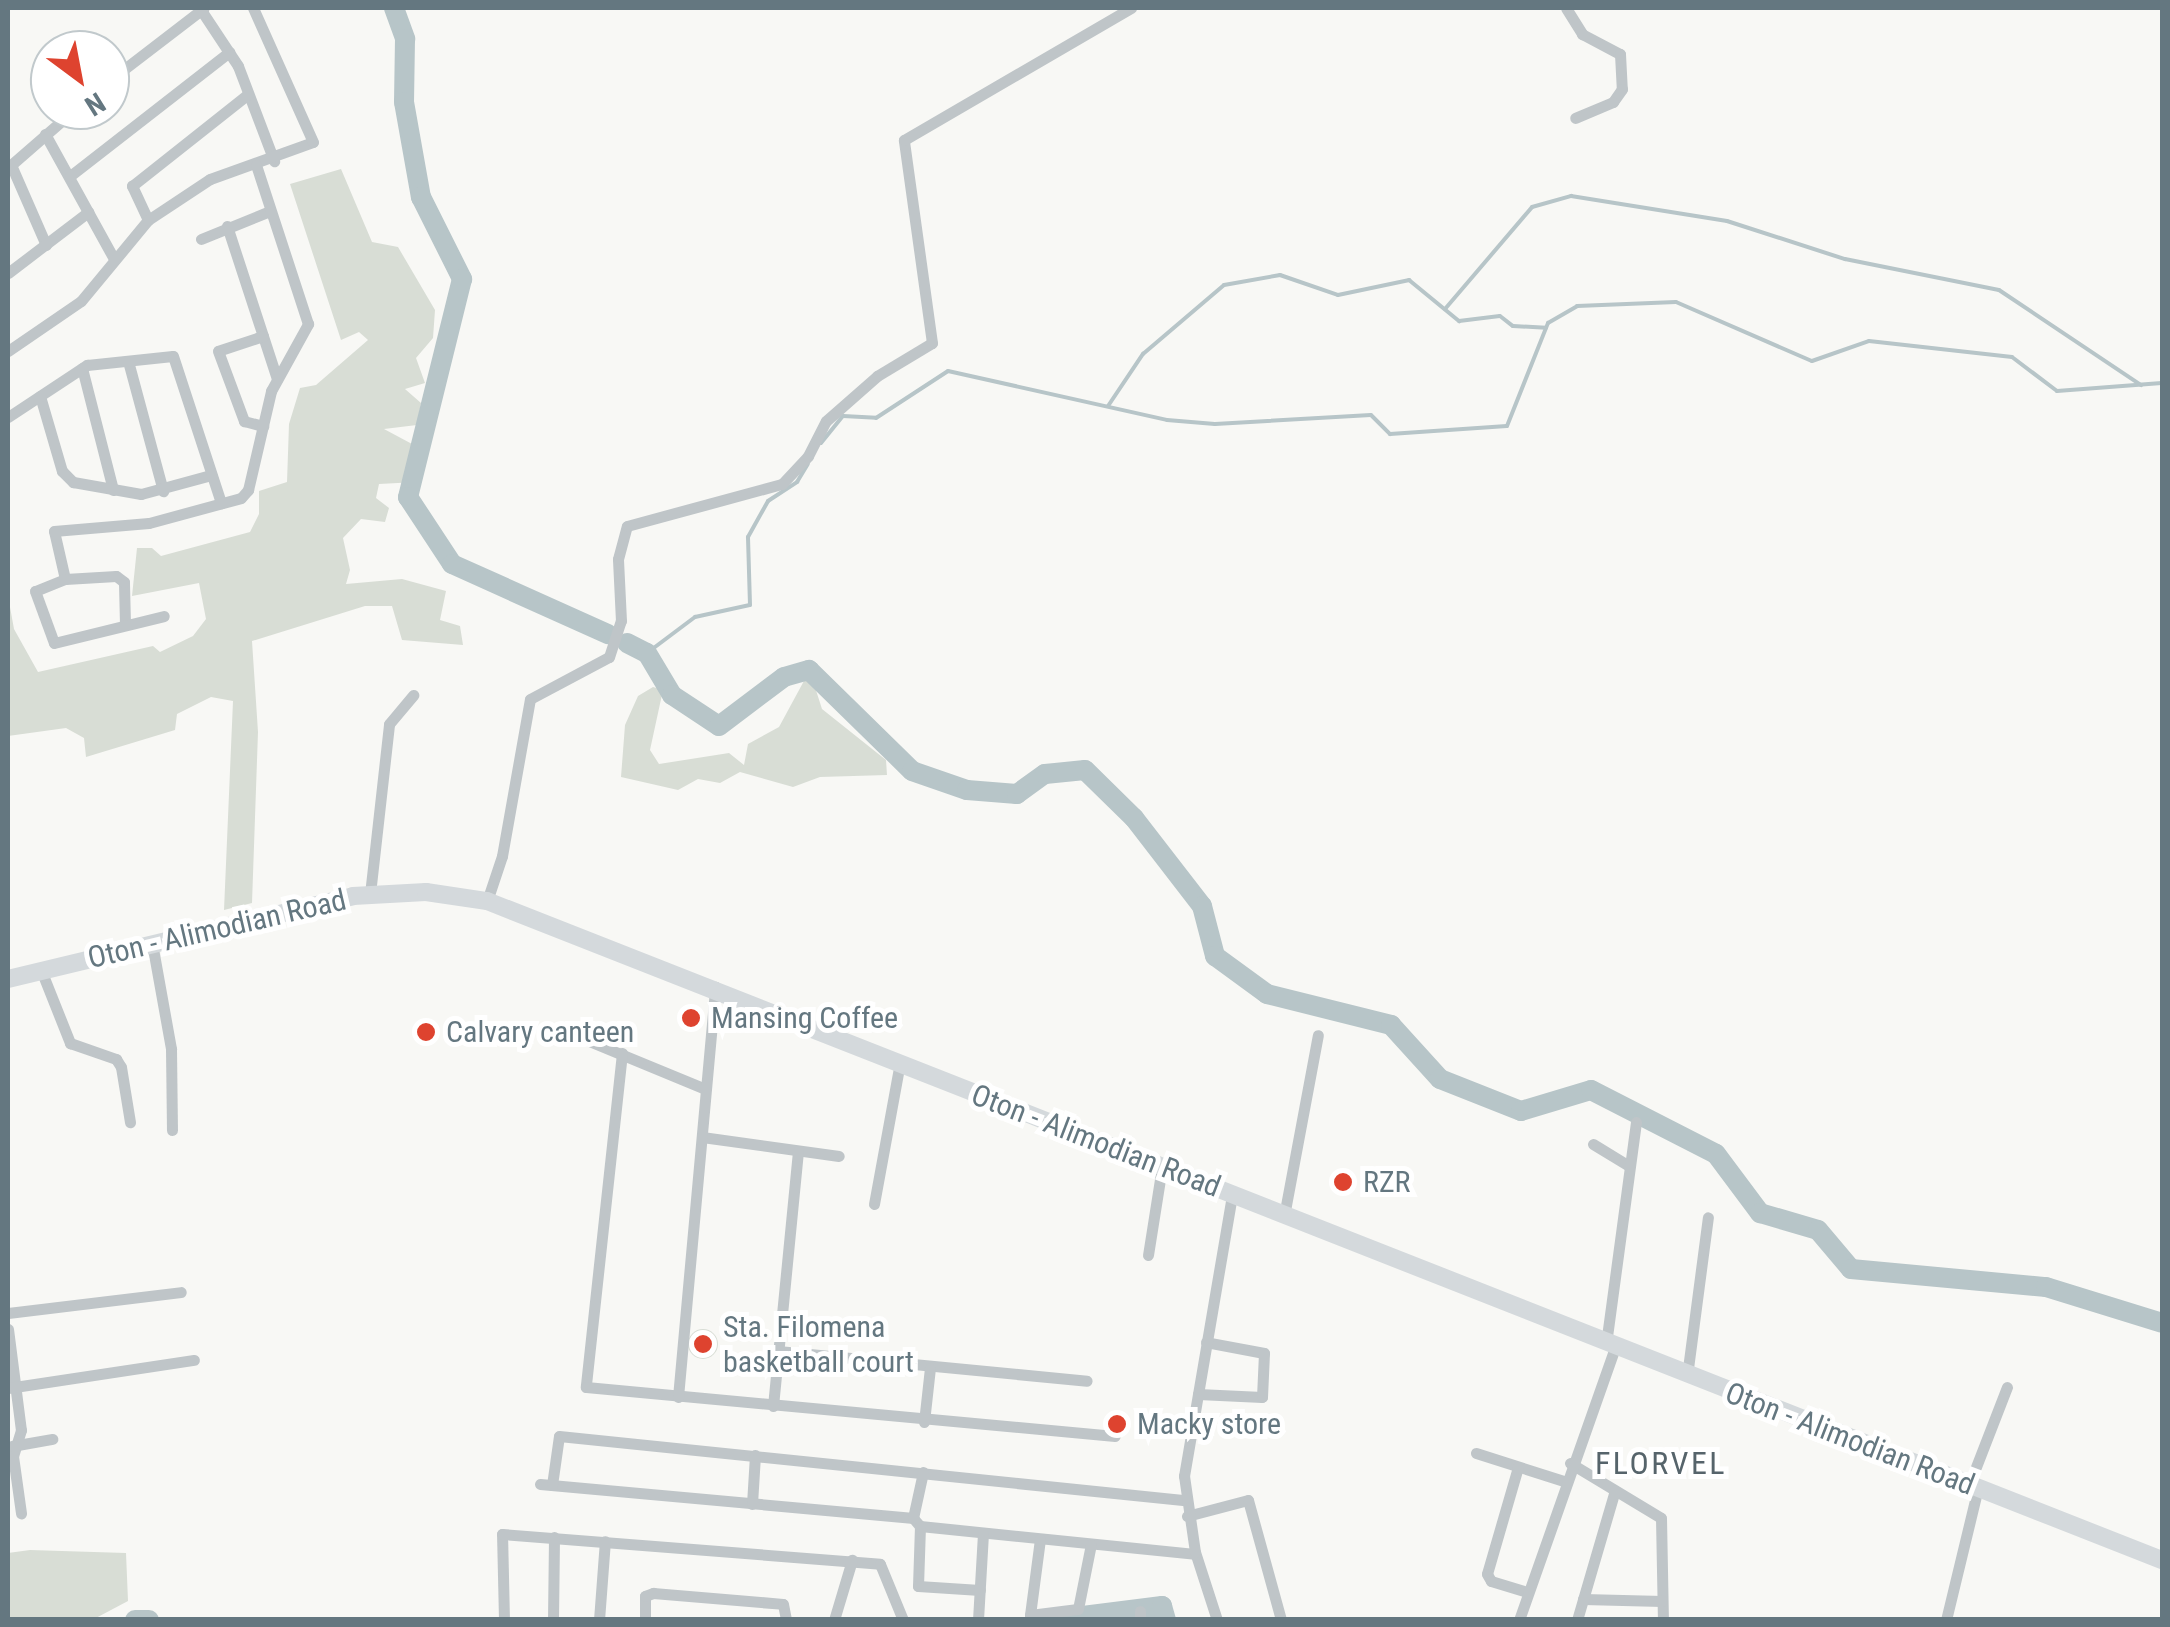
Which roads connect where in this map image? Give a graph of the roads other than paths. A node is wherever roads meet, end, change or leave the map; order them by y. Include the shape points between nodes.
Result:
1 (252, 8) edge
2 (1130, 8) edge
3 (1566, 8) edge
4 (203, 9) edge
5 (229, 52) junction
6 (130, 65) edge
7 (248, 94) junction
8 (1575, 118) dead end
9 (50, 130) edge
10 (45, 134) junction
11 (274, 160) junction
12 (256, 166) junction
13 (70, 176) junction
14 (270, 211) junction
15 (88, 212) junction
16 (148, 220) junction
17 (226, 226) junction
18 (202, 240) dead end
19 (46, 244) junction
20 (113, 257) junction
21 (8, 273) edge
22 (263, 336) junction
23 (8, 351) edge
24 (128, 361) junction
25 (82, 368) junction
26 (277, 379) junction
27 (40, 396) junction
28 (8, 417) edge
29 (263, 426) junction
30 (212, 475) junction
31 (113, 490) junction
32 (163, 491) junction
33 (220, 503) junction
34 (65, 580) junction
35 (164, 616) dead end
36 (124, 624) junction
37 (413, 695) dead end
38 (370, 894) junction
39 (487, 901) junction
40 (152, 943) junction
41 (41, 970) junction
42 (8, 979) edge
43 (715, 987) junction
44 (572, 1034) dead end
45 (1318, 1034) dead end
46 (622, 1053) junction
47 (900, 1064) junction
48 (703, 1088) junction
49 (130, 1122) dead end
50 (1636, 1122) dead end
51 (172, 1130) dead end
52 (702, 1137) junction
53 (1593, 1144) dead end
54 (798, 1151) junction
55 (840, 1156) dead end
56 (1629, 1166) junction
57 (1162, 1167) junction
58 (1232, 1194) junction
59 (874, 1204) dead end
60 (1284, 1216) junction
61 (1708, 1217) dead end
62 (1148, 1254) dead end
63 (180, 1292) dead end
64 (8, 1313) edge
65 (8, 1329) edge
66 (1206, 1342) junction
67 (1610, 1346) junction
68 (778, 1352) junction
69 (194, 1360) dead end
70 (930, 1368) junction
71 (1687, 1376) junction
72 (1087, 1381) dead end
73 (2007, 1387) dead end
74 (12, 1388) edge
75 (1198, 1394) junction
76 (678, 1397) junction
77 (773, 1406) junction
78 (924, 1422) junction
79 (1116, 1436) dead end
80 (52, 1439) dead end
81 (11, 1446) edge
82 (1476, 1454) dead end
83 (756, 1455) junction
84 (1570, 1463) junction
85 (1518, 1467) junction
86 (923, 1472) junction
87 (1564, 1482) junction
88 (1974, 1486) junction
89 (1615, 1490) junction
90 (1184, 1500) junction
91 (752, 1504) junction
92 (21, 1512) dead end
93 (1187, 1516) junction
94 (917, 1522) junction
95 (983, 1533) junction
96 (554, 1538) junction
97 (1040, 1539) junction
98 (604, 1542) junction
99 (1091, 1544) junction
100 (1196, 1554) junction
101 (852, 1560) junction
102 (2162, 1560) edge
103 (980, 1590) junction
104 (1526, 1592) junction
105 (1583, 1600) junction
106 (1662, 1600) junction
107 (504, 1620) edge
108 (553, 1620) edge
109 (599, 1620) edge
110 (645, 1620) edge
111 (786, 1620) edge
112 (834, 1620) edge
113 (903, 1620) edge
114 (978, 1620) edge
115 (1216, 1620) edge
116 (1281, 1620) edge
117 (1519, 1620) edge
118 (1577, 1620) edge
119 (1663, 1620) edge
120 (1946, 1620) edge

1 - 11 street via 313,142
2 - 39 street via 904,140 932,343 877,376 826,421 808,456 782,484 628,526 618,559 621,621 609,657 530,699 502,856
3 - 8 street via 1582,34 1620,54 1622,89 1613,102
4 - 5 street
4 - 6 street
5 - 7 street
5 - 13 street
7 - 11 street
7 - 16 street via 132,186
9 - 10 street
10 - 13 street
10 - 19 street via 11,170
11 - 12 street
12 - 14 street
12 - 16 street via 210,179
13 - 15 street
14 - 17 street
14 - 26 street via 308,324
15 - 19 street
15 - 20 street
16 - 20 street
17 - 18 street
17 - 22 street
19 - 21 street
20 - 23 street via 75,306
22 - 26 street
22 - 29 street via 222,344 218,352 244,421
24 - 25 street
24 - 30 street via 173,356
24 - 32 street
25 - 27 street
25 - 31 street
26 - 29 street
27 - 28 street
27 - 31 street via 62,471 73,482
29 - 33 street via 248,490
30 - 32 street
30 - 33 street
31 - 32 street
33 - 34 street via 149,523 54,531
34 - 36 street via 116,576 124,582
34 - 36 street via 34,591 51,642
35 - 36 street
37 - 38 street via 390,724
38 - 39 main road, Oton - Alimodian Road via 426,892
38 - 40 main road, Oton - Alimodian Road
39 - 43 main road, Oton - Alimodian Road
40 - 41 main road, Oton - Alimodian Road
40 - 51 street via 171,1048
41 - 42 main road, Oton - Alimodian Road
41 - 49 street via 70,1043 116,1059 121,1067
43 - 47 main road, Oton - Alimodian Road
43 - 48 street
44 - 46 street
45 - 60 street
46 - 48 street
46 - 76 street via 582,1381
47 - 57 main road, Oton - Alimodian Road
47 - 59 street
48 - 52 street
50 - 56 street
52 - 54 street
52 - 76 street
53 - 56 street
54 - 55 street
54 - 68 street
56 - 67 street
57 - 58 main road, Oton - Alimodian Road
57 - 62 street
58 - 60 main road, Oton - Alimodian Road
58 - 66 street
60 - 67 main road, Oton - Alimodian Road
61 - 71 street
63 - 64 street
65 - 74 street
66 - 75 street
66 - 75 street via 1264,1353 1262,1397
67 - 71 main road, Oton - Alimodian Road
67 - 84 street
68 - 70 street
68 - 77 street
69 - 74 street
70 - 72 street
70 - 78 street
71 - 88 main road, Oton - Alimodian Road
73 - 88 street
74 - 81 street via 21,1430
75 - 90 street
76 - 77 street
77 - 78 street
78 - 79 street
80 - 81 street
81 - 92 street
82 - 85 street
83 - 86 street
83 - 91 street
83 - 91 street via 558,1436 546,1484
84 - 87 street
84 - 89 street
85 - 87 street
85 - 104 street via 1487,1574
86 - 90 street
86 - 94 street
87 - 104 street
88 - 102 main road, Oton - Alimodian Road
88 - 120 street
89 - 105 street
89 - 106 street via 1660,1518
90 - 93 street
91 - 94 street
93 - 100 street
93 - 116 street via 1248,1500
94 - 95 street
94 - 103 street via 918,1586
95 - 97 street
95 - 103 street
96 - 98 street
96 - 107 street via 502,1534
96 - 108 street
97 - 99 street
97 - 99 street via 1030,1615 1078,1609
98 - 101 street
98 - 109 street
99 - 100 street
100 - 115 street
101 - 112 street
101 - 113 street via 886,1568
103 - 114 street
104 - 117 street
105 - 106 street
105 - 118 street
106 - 119 street
110 - 111 street via 645,1596 652,1593 783,1604

